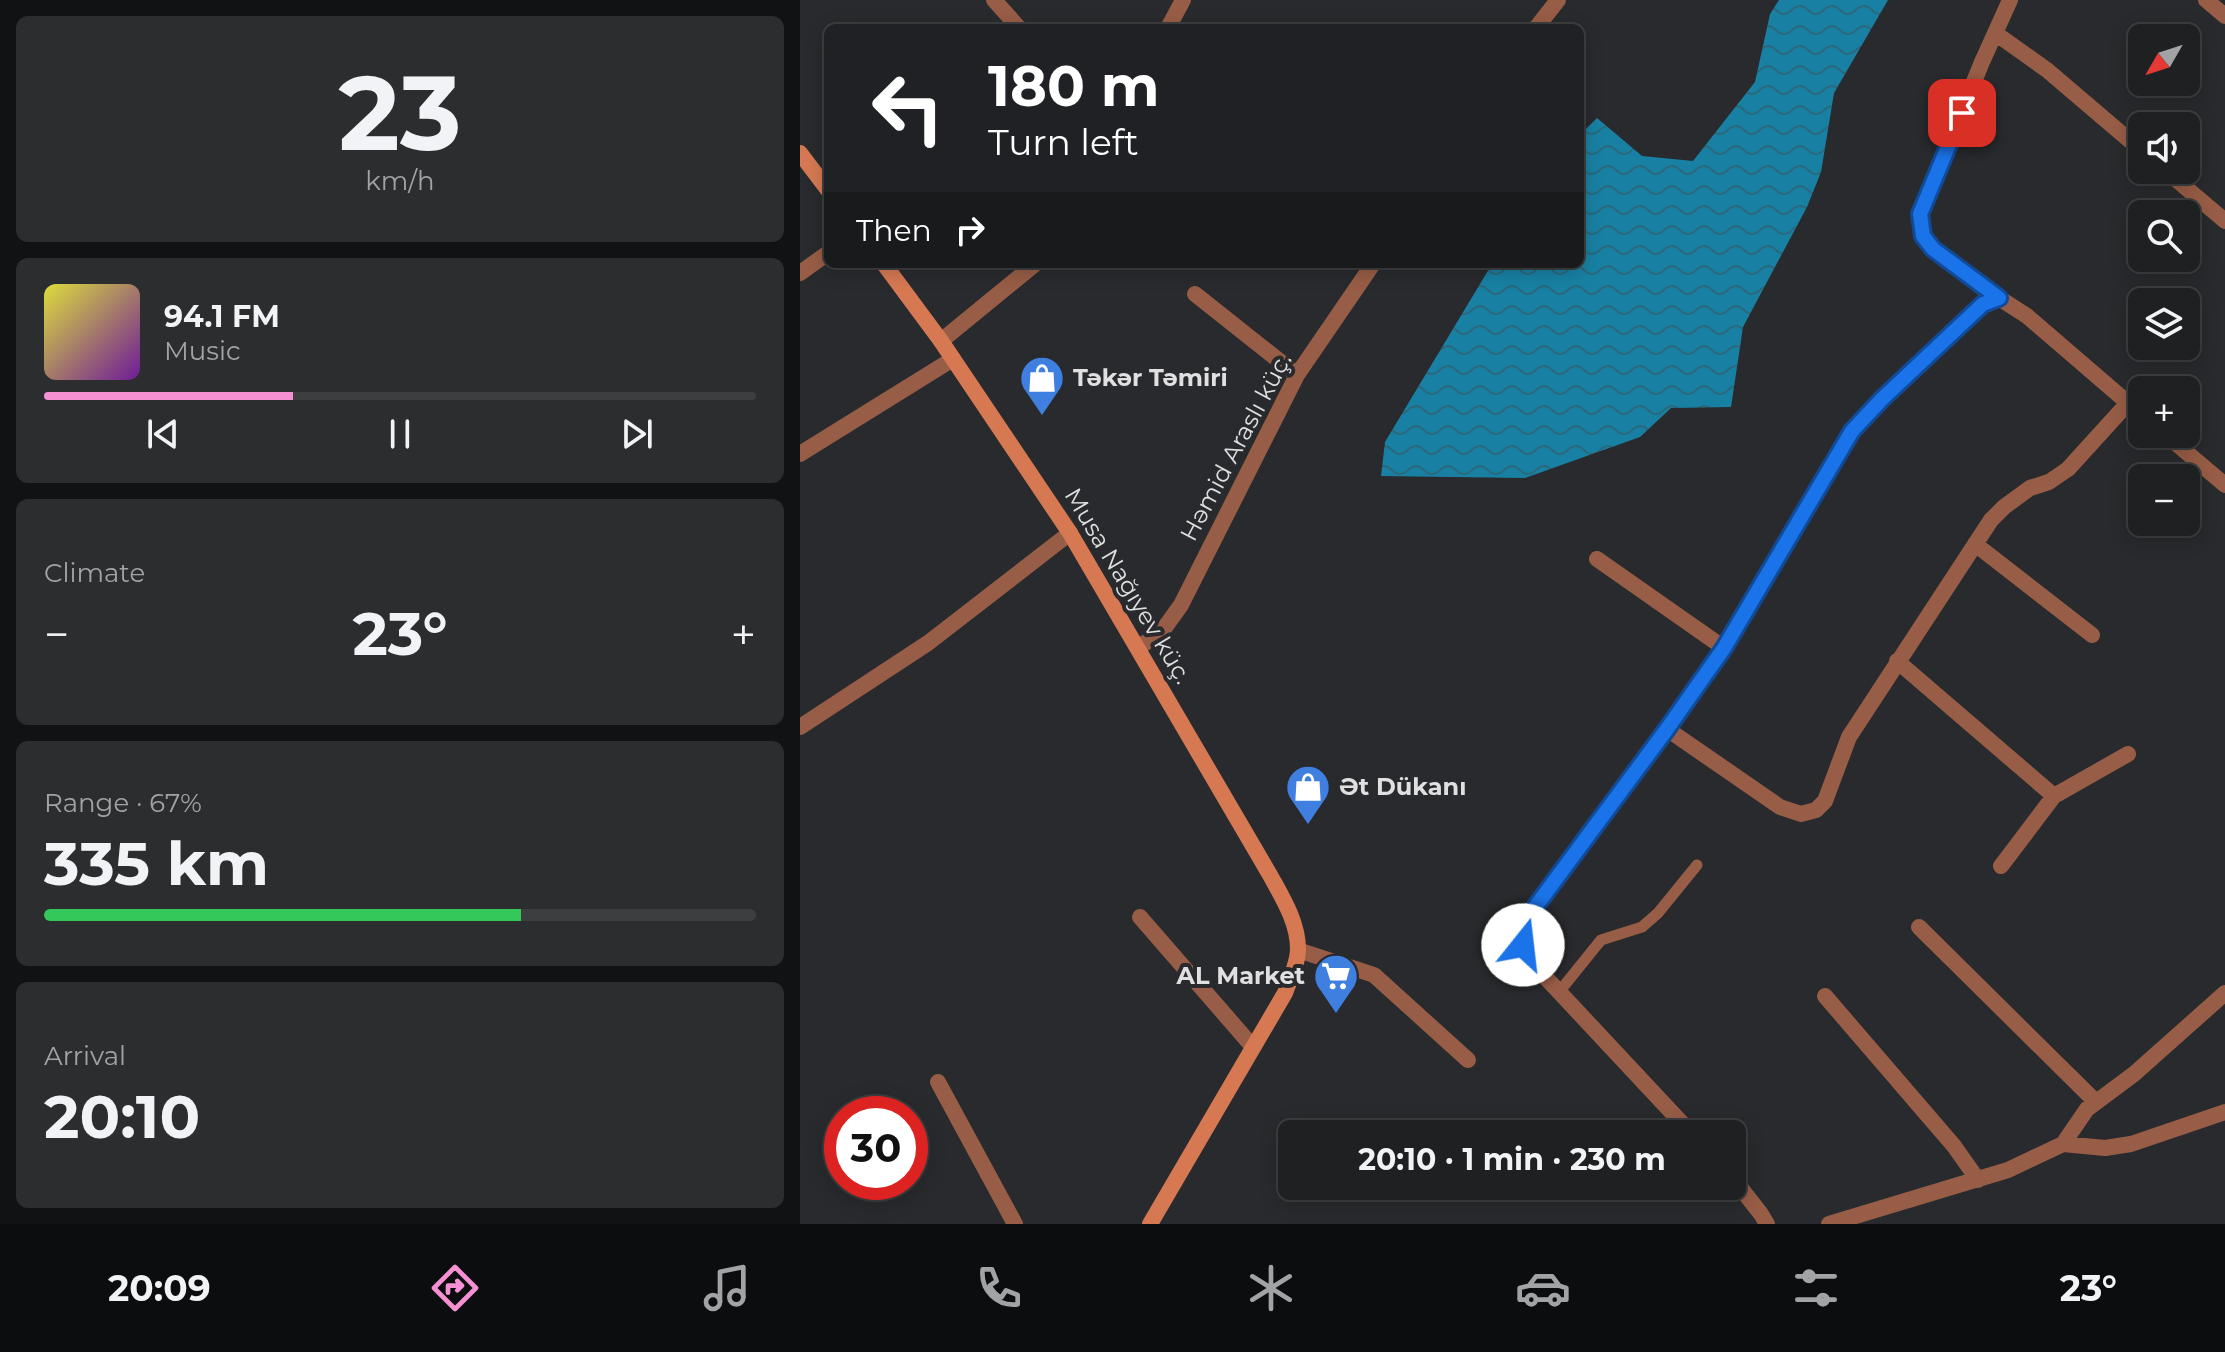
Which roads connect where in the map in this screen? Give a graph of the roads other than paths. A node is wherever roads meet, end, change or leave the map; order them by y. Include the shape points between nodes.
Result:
1 (994, 0) edge
2 (1183, 0) edge
3 (1558, 0) edge
4 (2010, 0) edge
5 (2206, 0) edge
6 (2225, 16) edge
7 (1015, 24) edge
8 (1170, 24) edge
9 (1539, 24) edge
10 (1995, 33) junction
11 (2128, 139) edge
12 (800, 153) edge
13 (2181, 184) edge
14 (824, 185) edge
15 (2225, 221) edge
16 (824, 256) edge
17 (887, 268) edge
18 (1030, 268) edge
19 (1370, 268) edge
20 (800, 273) edge
21 (1195, 294) dead end
22 (1999, 298) junction
23 (941, 341) junction
24 (953, 359) junction
25 (1297, 375) junction
26 (2128, 403) joint
27 (2181, 448) edge
28 (800, 454) edge
29 (2225, 485) edge
30 (1070, 533) junction
31 (1975, 544) junction
32 (1597, 559) dead end
33 (2092, 635) dead end
34 (1138, 648) junction
35 (1724, 648) junction
36 (1897, 661) junction
37 (800, 727) edge
38 (1667, 729) junction
39 (2128, 754) dead end
40 (2054, 796) junction
41 (1697, 865) dead end
42 (2001, 866) dead end
43 (1140, 917) dead end
44 (1919, 927) dead end
45 (1298, 950) junction
46 (1559, 992) junction
47 (2225, 993) edge
48 (1825, 996) dead end
49 (1253, 1047) junction
50 (1468, 1060) dead end
51 (938, 1082) dead end
52 (2096, 1102) junction
53 (2225, 1112) edge
54 (1679, 1120) edge
55 (2063, 1144) junction
56 (1978, 1180) junction
57 (1746, 1194) edge
58 (1015, 1224) edge
59 (1150, 1224) edge
60 (1767, 1224) edge
61 (1829, 1224) edge

1 - 7 street
2 - 8 street
3 - 9 street
4 - 10 street
5 - 6 street
10 - 11 street
10 - 22 street via 1920,214 1923,236 1933,249
12 - 14 street
13 - 15 street
16 - 20 street
17 - 23 street, Musa Nağıyev küç.
18 - 23 street
19 - 25 street, Həmid Araslı küç.
21 - 25 street
22 - 26 street
22 - 35 street via 1983,304 1852,431
23 - 24 street, Musa Nağıyev küç.
24 - 28 street
24 - 30 street, Musa Nağıyev küç.
25 - 34 street, Həmid Araslı küç. via 1181,605 1163,630
26 - 31 street via 2068,469 2004,507
27 - 29 street
30 - 34 street, Musa Nağıyev küç.
30 - 37 street via 928,643
31 - 33 street
31 - 36 street
32 - 35 street
34 - 45 street, Musa Nağıyev küç. via 1270,875 1291,916
35 - 38 street
36 - 38 street via 1849,737 1825,801 1816,810 1801,814 1780,807
36 - 40 street
38 - 46 street via 1523,928 1523,945 1534,965
39 - 40 street
40 - 42 street
41 - 46 lane via 1642,927 1601,940
43 - 49 street
44 - 52 street
45 - 49 street via 1285,993
45 - 50 street via 1374,975
46 - 54 street
47 - 52 street
48 - 56 street
49 - 59 street
51 - 58 street
52 - 55 street
53 - 55 street via 2131,1144
55 - 56 street
56 - 61 street
57 - 60 street

